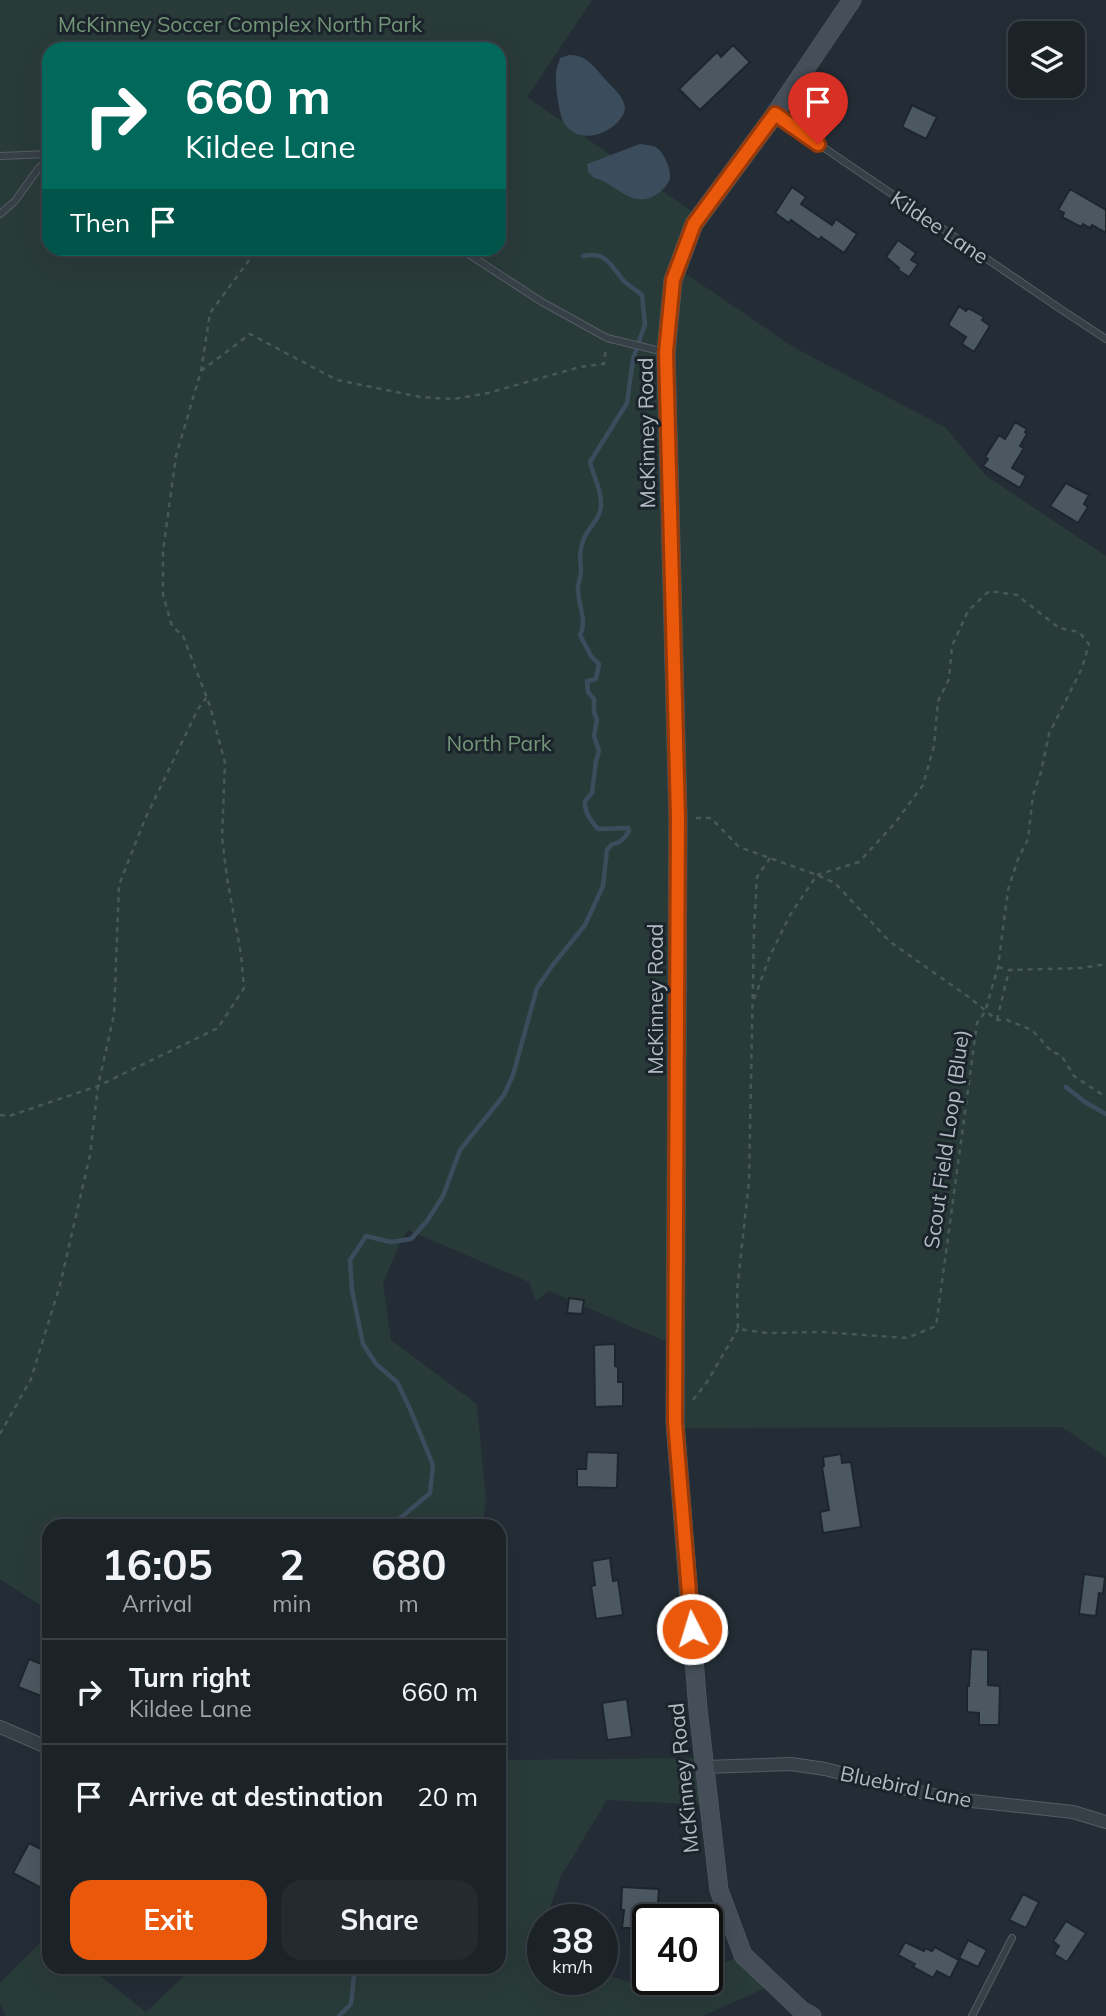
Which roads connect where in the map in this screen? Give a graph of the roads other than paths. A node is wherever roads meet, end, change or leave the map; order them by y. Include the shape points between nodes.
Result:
1 (852, 0) edge
2 (775, 114) junction
3 (42, 154) edge
4 (0, 156) edge
5 (42, 165) edge
6 (0, 214) edge
7 (471, 256) edge
8 (1106, 339) edge
9 (666, 352) junction
10 (0, 1727) edge
11 (42, 1745) edge
12 (704, 1767) junction
13 (1106, 1822) edge
14 (1013, 1938) dead end
15 (812, 2016) edge
16 (971, 2016) edge

1 - 2 street, McKinney Road
2 - 8 lane, Kildee Lane
2 - 9 street, McKinney Road via 694,224 673,280
3 - 4 lane
5 - 6 lane via 16,201
7 - 9 lane via 607,338
9 - 12 street, McKinney Road via 678,818 675,1422
10 - 11 street
12 - 13 street, Bluebird Lane via 791,1763 953,1799 1073,1812
12 - 15 street, McKinney Road via 719,1890 743,1955
14 - 16 lane

